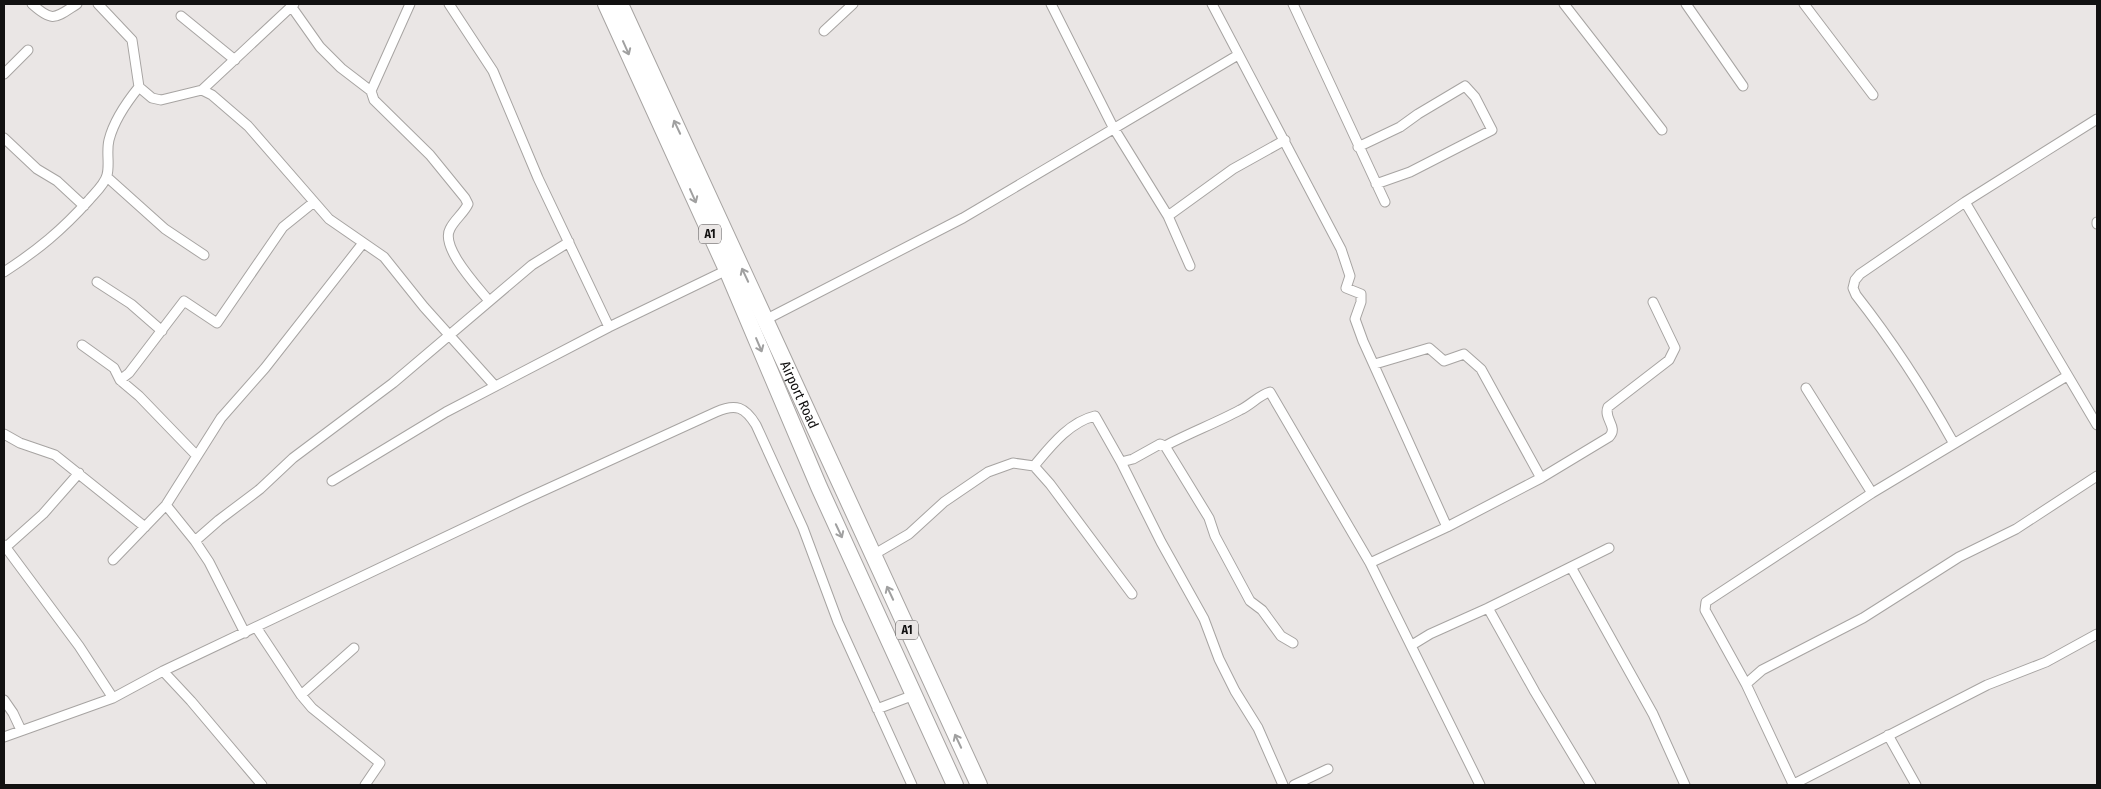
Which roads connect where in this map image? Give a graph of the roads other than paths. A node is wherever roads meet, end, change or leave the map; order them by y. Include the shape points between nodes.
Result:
1 (32, 4) edge
2 (77, 4) edge
3 (98, 4) edge
4 (410, 4) edge
5 (449, 4) edge
6 (606, 4) edge
7 (620, 4) edge
8 (853, 4) edge
9 (1051, 4) edge
10 (1212, 4) edge
11 (1292, 4) edge
12 (1564, 4) edge
13 (1686, 4) edge
14 (1804, 4) edge
15 (292, 5) edge
16 (181, 16) dead end
17 (824, 31) dead end
18 (28, 50) dead end
19 (1238, 55) junction
20 (235, 60) junction
21 (4, 74) edge
22 (1743, 86) dead end
23 (139, 87) junction
24 (202, 90) junction
25 (371, 91) junction
26 (1873, 95) dead end
27 (2097, 119) edge
28 (1113, 127) junction
29 (1662, 130) dead end
30 (4, 138) edge
31 (1285, 140) junction
32 (1358, 147) junction
33 (107, 177) junction
34 (1376, 184) junction
35 (314, 202) junction
36 (1385, 202) dead end
37 (1965, 202) junction
38 (84, 206) junction
39 (1168, 216) junction
40 (569, 242) junction
41 (363, 243) junction
42 (204, 255) dead end
43 (1190, 266) dead end
44 (727, 270) junction
45 (4, 272) edge
46 (97, 282) dead end
47 (489, 301) junction
48 (1653, 302) dead end
49 (765, 320) junction
50 (609, 327) junction
51 (162, 331) junction
52 (449, 336) junction
53 (82, 345) dead end
54 (1375, 364) junction
55 (2067, 376) junction
56 (120, 380) junction
57 (494, 386) junction
58 (1806, 388) dead end
59 (2097, 423) edge
60 (4, 434) edge
61 (1953, 442) junction
62 (1165, 446) junction
63 (197, 456) junction
64 (1121, 462) junction
65 (1034, 466) junction
66 (79, 473) junction
67 (2097, 476) edge
68 (1541, 478) junction
69 (332, 482) dead end
70 (1872, 493) junction
71 (166, 505) junction
72 (145, 527) junction
73 (1448, 527) junction
74 (195, 540) junction
75 (5, 546) edge
76 (1609, 548) dead end
77 (873, 555) junction
78 (113, 560) dead end
79 (1370, 563) junction
80 (1571, 567) junction
81 (1132, 594) dead end
82 (1488, 608) junction
83 (256, 627) junction
84 (245, 632) junction
85 (2097, 634) edge
86 (1293, 643) dead end
87 (1412, 645) junction
88 (354, 648) dead end
89 (163, 671) junction
90 (1746, 684) junction
91 (301, 695) junction
92 (914, 695) junction
93 (113, 698) junction
94 (4, 700) edge
95 (877, 709) junction
96 (21, 730) junction
97 (1888, 735) junction
98 (4, 737) edge
99 (1328, 769) dead end
100 (1798, 784) edge
101 (262, 785) edge
102 (366, 785) edge
103 (912, 785) edge
104 (955, 785) edge
105 (979, 785) edge
106 (1283, 785) edge
107 (1294, 785) edge
108 (1480, 785) edge
109 (1591, 785) edge
110 (1685, 785) edge
111 (1916, 785) edge

1 - 2 street via 47,16 55,17
3 - 23 street via 132,40
4 - 25 street
5 - 40 street via 493,71
6 -> 44 highway, Airport Road / A1
49 -> 7 highway, Airport Road / A1
8 - 17 street
9 - 28 street
10 - 19 street
11 - 32 street
12 - 29 street
13 - 22 street
14 - 26 street
15 - 20 street
15 - 25 street via 320,47
16 - 20 street
18 - 21 street
19 - 28 street
19 - 31 street
20 - 24 street
23 - 24 street via 152,98 161,100
23 - 33 street via 113,127 108,142
24 - 35 street via 248,126
25 - 47 street via 374,100 430,155 468,204 450,229 447,240 452,252
27 - 37 street
28 - 39 street
28 - 49 street via 963,218
30 - 38 street
31 - 39 street via 1232,168
31 - 54 street via 1341,249 1350,276 1346,288 1361,294 1355,319
32 - 34 street
32 - 34 street via 1400,127 1465,86 1475,97 1492,130 1410,172
33 - 38 street
33 - 42 street via 165,229
34 - 36 street
35 - 41 street via 329,218
35 - 51 street via 283,227 217,323 184,301
37 - 55 street
37 - 61 street via 1860,274 1853,288 1894,343
38 - 45 street via 45,244
39 - 43 street
40 - 47 street via 532,265
40 - 50 street
41 - 52 street via 384,257
41 - 63 street via 265,368 221,418
44 - 50 street
44 -> 92 highway, Airport Road / A1 via 819,487
46 - 51 street via 131,304
47 - 52 street
48 - 68 street via 1675,348 1674,354 1608,408 1607,417 1613,434
49 - 77 highway, Airport Road / A1
50 - 57 street
51 - 56 street
52 - 57 street
52 - 74 street
53 - 56 street via 114,368
54 - 68 street via 1429,348 1444,361 1464,354 1481,369
54 - 73 street
55 - 59 street
55 - 61 street
56 - 63 street
57 - 69 street
58 - 70 street
60 - 66 street via 55,455
61 - 70 street
62 - 64 street via 1160,444
62 - 79 street via 1229,416 1270,392
62 - 86 street via 1209,518 1215,536 1250,601 1262,610 1281,636
63 - 71 street
64 - 65 street via 1095,416 1083,419 1062,435
64 - 106 street via 1204,619 1219,660 1258,728
65 - 77 street via 1013,463 988,472 944,502 909,534
65 - 81 street
66 - 72 street
66 - 75 street via 43,514
67 - 90 street via 2016,529 1959,557 1863,618 1762,670
68 - 73 street
70 - 90 street via 1706,602 1705,610
71 - 72 street
71 - 74 street
72 - 78 street
73 - 79 street
74 - 84 street via 210,562
75 - 93 street
76 - 80 street
105 -> 77 highway, Airport Road / A1
79 - 87 street
80 - 82 street
80 - 110 street via 1653,714
82 - 87 street
82 - 109 street
83 - 84 street
83 - 91 street
83 - 95 street via 567,480 726,407 735,407 750,415 756,425 803,528 838,622
84 - 89 street
85 - 97 street via 2046,662 1987,685
87 - 108 street
88 - 91 street
89 - 93 street
89 - 101 street
90 - 100 street
91 - 102 street via 339,732 380,763
92 - 95 street
92 - 104 highway, Airport Road / A1
93 - 96 street
94 - 96 street
95 - 103 street
96 - 98 street
97 - 100 street
97 - 111 street
99 - 107 street

